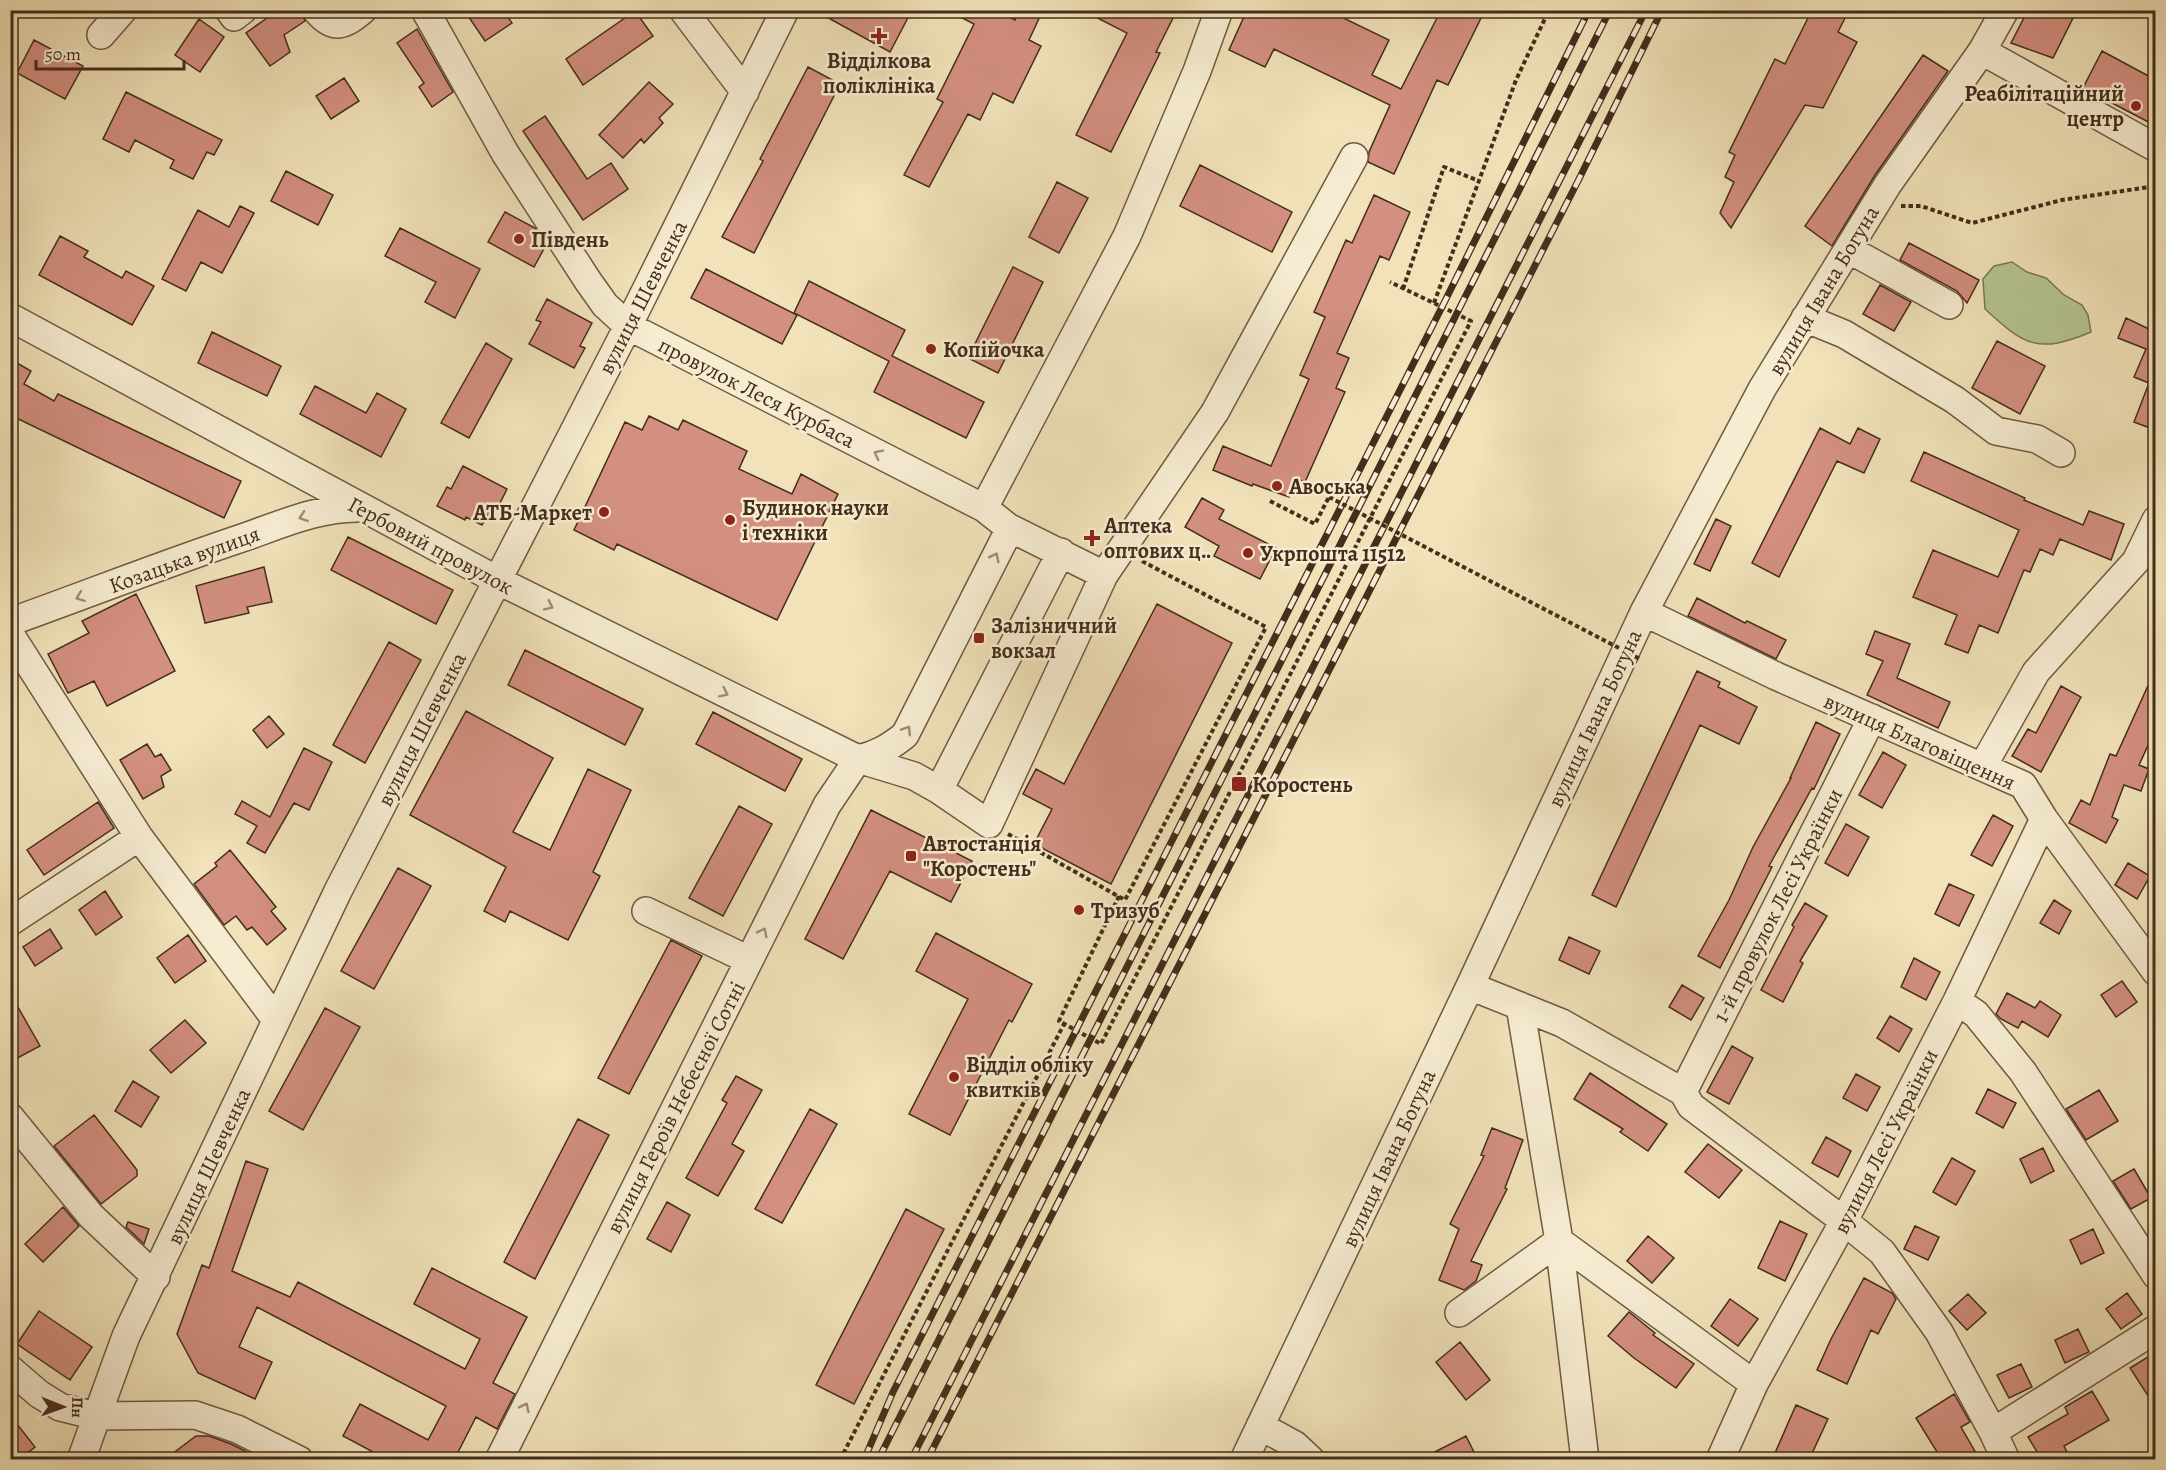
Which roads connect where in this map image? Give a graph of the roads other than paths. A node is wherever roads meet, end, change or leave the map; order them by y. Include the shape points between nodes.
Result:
1 (123, 10) edge
2 (229, 10) edge
3 (243, 10) edge
4 (316, 10) edge
5 (363, 10) edge
6 (424, 10) edge
7 (683, 10) edge
8 (785, 10) edge
9 (1219, 10) edge
10 (2005, 10) edge
11 (101, 35) dead end
12 (1982, 51) junction
13 (745, 92) junction
14 (2156, 148) edge
15 (1354, 157) dead end
16 (1848, 249) junction
17 (1949, 305) dead end
18 (10, 317) edge
19 (1805, 318) junction
20 (628, 326) junction
21 (2061, 453) dead end
22 (360, 507) junction
23 (996, 517) junction
24 (2156, 519) edge
25 (1061, 552) junction
26 (1104, 575) junction
27 (497, 580) junction
28 (1644, 612) junction
29 (10, 622) edge
30 (10, 634) edge
31 (1872, 718) junction
32 (858, 759) junction
33 (1983, 766) junction
34 (939, 789) junction
35 (2044, 819) junction
36 (139, 837) junction
37 (646, 911) dead end
38 (10, 922) edge
39 (748, 960) junction
40 (2156, 972) edge
41 (1470, 986) junction
42 (1957, 1001) junction
43 (1520, 1006) junction
44 (276, 1020) junction
45 (1683, 1092) junction
46 (10, 1117) edge
47 (1844, 1221) junction
48 (1559, 1240) junction
49 (2156, 1275) edge
50 (156, 1277) junction
51 (1459, 1313) dead end
52 (2156, 1329) edge
53 (10, 1369) edge
54 (1754, 1384) junction
55 (96, 1416) junction
56 (1260, 1426) junction
57 (1993, 1432) junction
58 (81, 1460) edge
59 (299, 1460) edge
60 (499, 1460) edge
61 (1244, 1460) edge
62 (1311, 1460) edge
63 (1585, 1460) edge
64 (1720, 1460) edge
65 (2006, 1460) edge

1 - 11 street
2 - 3 street via 234,17
4 - 5 street via 332,24 346,24
6 - 20 street, провулок Леся Курбаса via 505,153 605,305
7 - 13 street
8 - 13 street, вулиця Шевченка
9 - 23 street via 1126,236
10 - 12 street, вулиця Івана Богуна
12 - 14 street
12 - 16 street, вулиця Івана Богуна via 1935,114
13 - 20 street, вулиця Шевченка
15 - 26 street via 1215,412
16 - 17 street
16 - 19 street, вулиця Івана Богуна
18 - 22 street, Гербовий провулок
19 - 21 street via 1844,334 1954,400 1996,431 2037,439
19 - 28 street, вулиця Івана Богуна via 1762,388
23 -> 20 street, провулок Леся Курбаса
20 - 27 street, вулиця Шевченка
22 - 27 street, Гербовий провулок
22 -> 29 street, Козацька вулиця via 313,513
23 - 25 street, провулок Леся Курбаса
32 -> 23 street via 874,756 905,735 1006,536
24 - 33 street via 2136,561 2036,672
25 - 26 street, провулок Леся Курбаса
25 - 34 street
26 - 34 street, Гербовий провулок via 989,824
27 -> 32 street, Гербовий провулок
27 - 44 street, вулиця Шевченка
28 - 31 street, вулиця Благовіщення
28 - 41 street, вулиця Івана Богуна
30 - 36 street
31 - 33 street, вулиця Благовіщення
31 - 45 street, 1-й провулок Лесі Українки
32 - 34 street, Гербовий провулок via 914,776
39 -> 32 street, вулиця Героїв Небесної Сотні via 827,805
33 - 35 street, вулиця Благовіщення via 2022,785
35 - 40 street, вулиця Благовіщення
35 - 42 street, вулиця Лесі Українки
36 - 38 street
36 - 44 street
37 - 39 street
60 -> 39 street, вулиця Героїв Небесної Сотні
41 - 43 street
41 - 56 street, вулиця Івана Богуна
42 - 47 street, вулиця Лесі Українки
42 - 49 street via 1976,1014 2023,1072
43 - 45 street via 1562,1023
43 - 48 street
44 - 50 street, вулиця Шевченка
45 - 47 street via 1691,1106
46 - 50 street via 91,1216
47 - 54 street, вулиця Лесі Українки
47 - 57 street via 1882,1252 1939,1332
48 - 51 street
48 - 54 street
48 - 63 street
50 - 55 street, вулиця Шевченка via 126,1336
52 - 57 street
53 - 55 street via 60,1407
54 - 64 street, вулиця Лесі Українки
55 - 58 street, вулиця Шевченка
55 - 59 street via 195,1415 237,1429
56 - 61 street, вулиця Івана Богуна
56 - 62 street via 1294,1445
57 - 65 street

